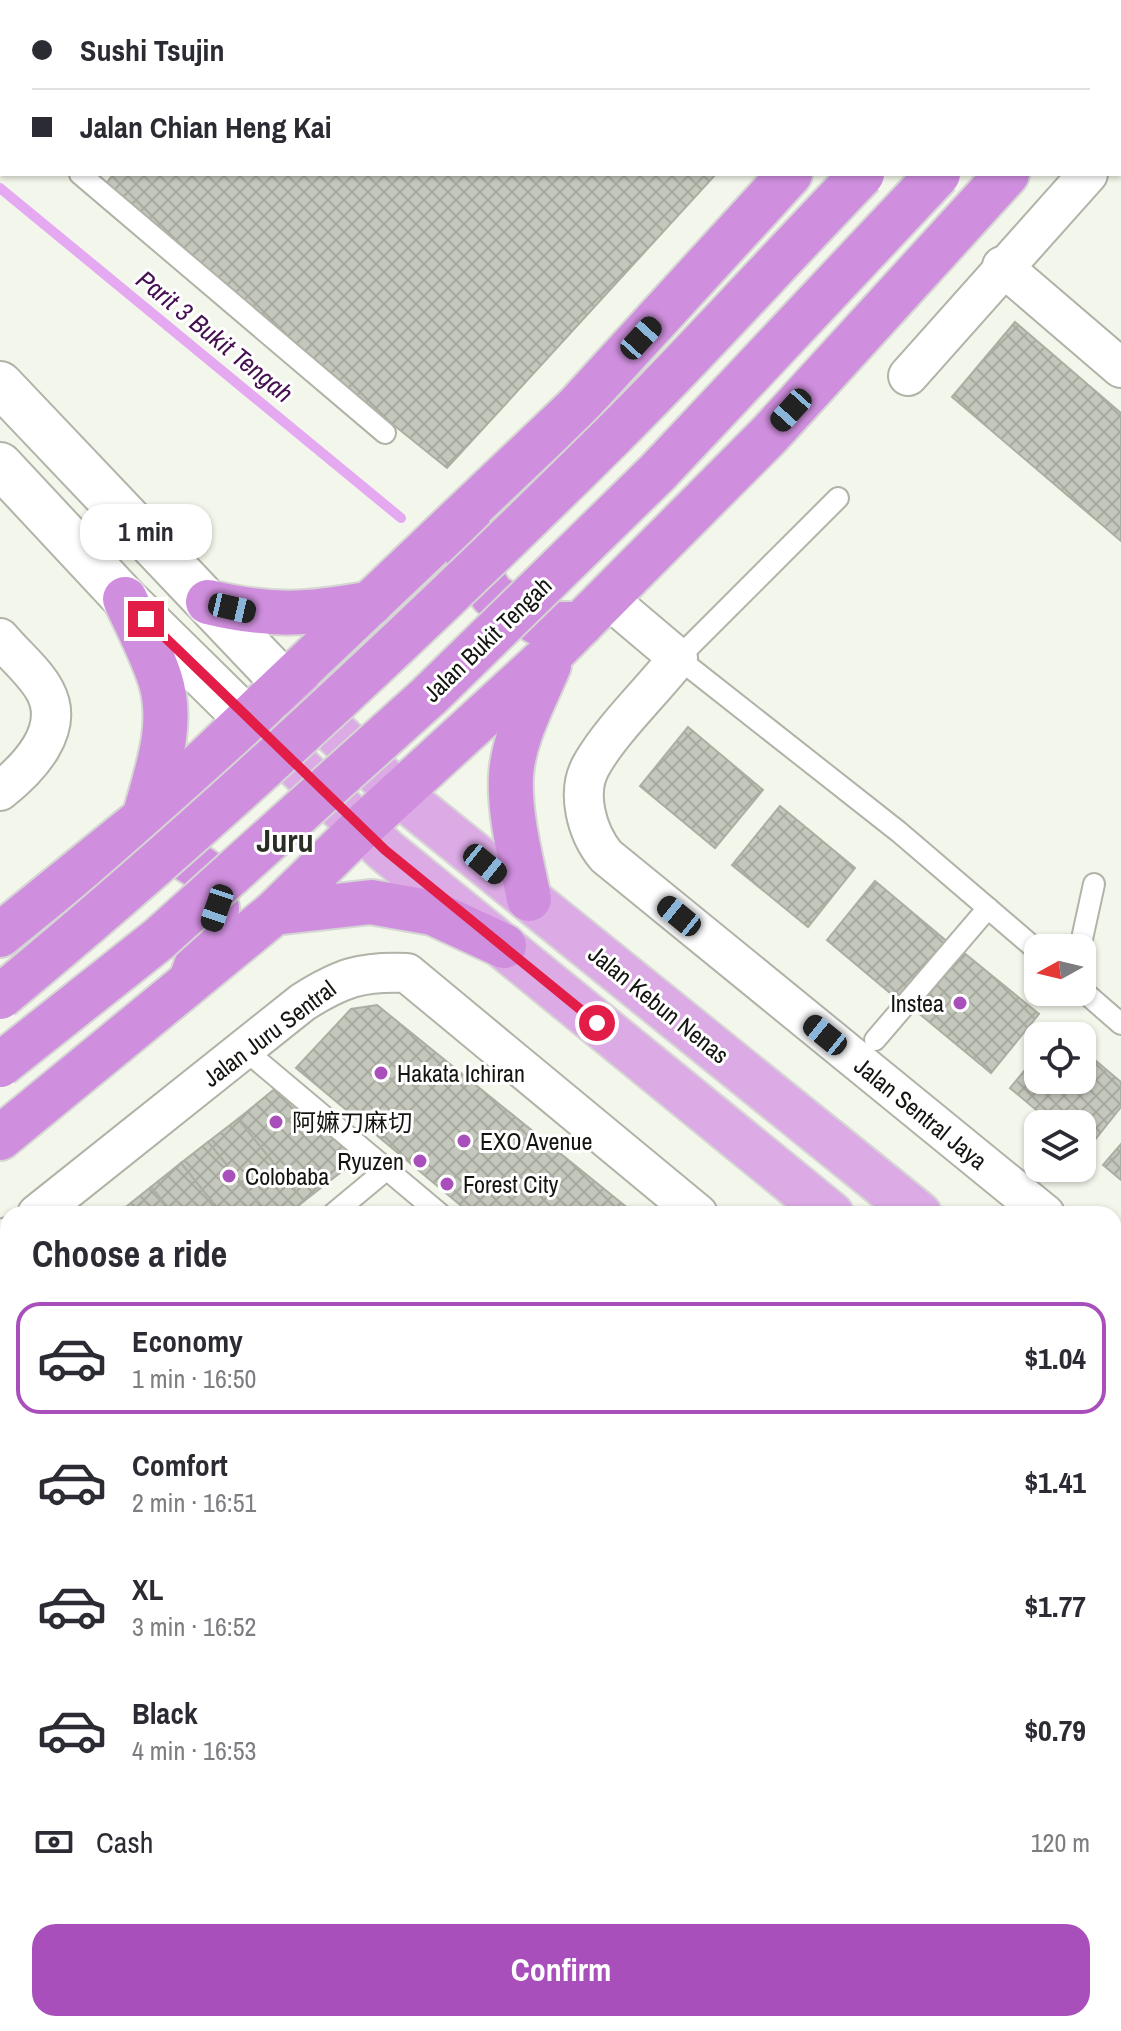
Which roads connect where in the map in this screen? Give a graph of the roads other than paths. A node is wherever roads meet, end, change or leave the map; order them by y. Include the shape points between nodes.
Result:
1 (82, 176) edge
2 (788, 176) edge
3 (860, 176) edge
4 (936, 176) edge
5 (1005, 176) edge
6 (1086, 176) edge
7 (1002, 266) junction
8 (1121, 368) edge
9 (908, 376) dead end
10 (0, 384) edge
11 (385, 433) dead end
12 (0, 465) edge
13 (838, 498) dead end
14 (475, 504) junction
15 (125, 599) junction
16 (208, 602) junction
17 (371, 603) junction
18 (581, 624) junction
19 (0, 638) edge
20 (678, 658) junction
21 (286, 685) junction
22 (248, 720) junction
23 (0, 791) edge
24 (399, 794) junction
25 (144, 818) junction
26 (362, 827) junction
27 (88, 864) junction
28 (1094, 884) dead end
29 (529, 899) junction
30 (988, 908) junction
31 (274, 913) junction
32 (1083, 934) edge
33 (0, 935) edge
34 (1024, 939) edge
35 (504, 946) junction
36 (191, 981) junction
37 (0, 997) edge
38 (1096, 1002) edge
39 (1121, 1024) edge
40 (875, 1040) dead end
41 (245, 1050) junction
42 (0, 1065) edge
43 (0, 1138) edge
44 (387, 1169) junction
45 (47, 1206) edge
46 (343, 1206) edge
47 (431, 1206) edge
48 (688, 1206) edge
49 (821, 1206) edge
50 (909, 1206) edge
51 (1035, 1206) edge

1 - 11 lane
2 - 14 highway via 576,408
3 - 37 highway, bridge via 613,435 393,647 149,874
4 - 42 highway, Jalan Bukit Tengah, bridge via 658,472 429,696 159,939
5 - 18 highway via 770,434
6 - 7 street
7 - 8 street
7 - 9 street
10 - 16 main road
12 - 15 main road
13 - 20 lane
14 - 17 highway
14 - 18 highway via 467,554 492,595 540,624
15 - 22 main road
15 - 25 highway via 161,680 166,717
16 - 17 highway via 284,614
16 - 21 main road
17 - 21 highway
18 - 20 street
18 - 24 highway
18 - 29 highway via 525,721 511,775
19 - 23 street via 46,693 50,731 26,770
20 - 30 lane
20 - 51 street, Jalan Sentral Jaya via 591,766 585,820 592,839 606,856
21 - 22 highway
21 - 24 main road, Jalan Kebun Nenas
22 - 25 highway
22 - 26 main road
24 - 26 highway
24 - 29 main road, Jalan Kebun Nenas
25 - 27 highway
26 - 31 highway
26 - 35 main road
27 - 33 highway
27 - 36 highway via 164,845 202,869 217,908
28 - 32 lane
29 - 50 main road, Jalan Kebun Nenas
30 - 34 lane
30 - 40 lane
31 - 35 highway via 371,902 433,913
31 - 36 highway
35 - 49 main road
36 - 43 highway
38 - 39 lane
41 - 44 lane
41 - 45 street, Jalan Juru Sentral
41 - 48 street, Jalan Juru Sentral via 339,979 407,973
44 - 46 lane
44 - 47 lane

